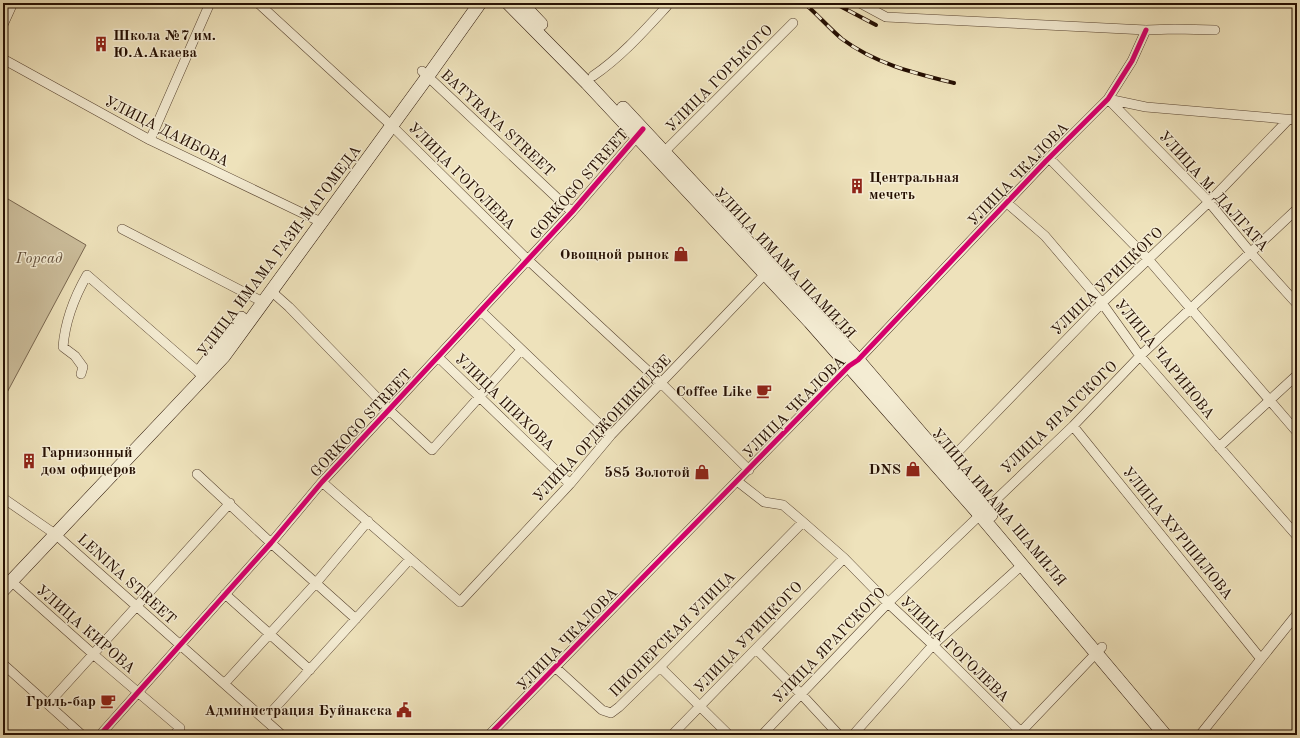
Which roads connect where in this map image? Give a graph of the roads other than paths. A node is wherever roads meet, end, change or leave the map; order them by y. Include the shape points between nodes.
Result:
1 (13, 3) edge
2 (210, 3) edge
3 (258, 3) edge
4 (470, 3) edge
5 (480, 3) edge
6 (508, 3) edge
7 (521, 3) edge
8 (860, 3) edge
9 (667, 6) dead end
10 (793, 23) dead end
11 (3, 25) edge
12 (1146, 30) junction
13 (1215, 30) dead end
14 (3, 59) edge
15 (425, 74) junction
16 (593, 76) junction
17 (1108, 99) junction
18 (1293, 120) edge
19 (389, 123) junction
20 (640, 133) junction
21 (150, 140) junction
22 (664, 152) junction
23 (1049, 158) junction
24 (1209, 202) junction
25 (1007, 203) junction
26 (1297, 209) edge
27 (572, 212) junction
28 (318, 221) junction
29 (122, 229) dead end
30 (1251, 253) junction
31 (1148, 259) junction
32 (528, 260) junction
33 (764, 274) junction
34 (272, 291) junction
35 (260, 300) junction
36 (1102, 303) junction
37 (1297, 304) edge
38 (1191, 309) junction
39 (481, 311) junction
40 (521, 350) junction
41 (1140, 356) junction
42 (438, 357) junction
43 (854, 363) junction
44 (81, 374) dead end
45 (201, 375) junction
46 (1297, 375) edge
47 (661, 383) junction
48 (478, 397) junction
49 (1269, 400) junction
50 (389, 410) junction
51 (1073, 426) junction
52 (1297, 432) edge
53 (611, 435) junction
54 (1219, 447) junction
55 (948, 464) junction
56 (749, 470) junction
57 (197, 474) dead end
58 (737, 481) junction
59 (322, 482) junction
60 (570, 484) junction
61 (3, 498) edge
62 (230, 503) junction
63 (983, 512) junction
64 (368, 521) junction
65 (803, 522) junction
66 (53, 532) junction
67 (1297, 536) edge
68 (271, 543) junction
69 (844, 558) junction
70 (410, 559) junction
71 (1022, 565) junction
72 (316, 583) junction
73 (6, 584) edge
74 (225, 594) junction
75 (888, 603) junction
76 (136, 607) junction
77 (1297, 614) edge
78 (356, 619) junction
79 (270, 634) junction
80 (180, 645) junction
81 (932, 645) junction
82 (756, 650) junction
83 (1100, 650) junction
84 (93, 654) junction
85 (1261, 659) junction
86 (3, 664) edge
87 (660, 667) junction
88 (556, 668) junction
89 (310, 670) junction
90 (225, 683) junction
91 (138, 692) junction
92 (802, 695) junction
93 (48, 704) junction
94 (700, 707) junction
95 (265, 719) junction
96 (177, 732) edge
97 (1021, 734) edge
98 (82, 735) edge
99 (100, 735) edge
100 (282, 735) edge
101 (489, 735) edge
102 (672, 735) edge
103 (729, 735) edge
104 (762, 735) edge
105 (839, 735) edge
106 (853, 735) edge
107 (1165, 735) edge
108 (1173, 735) edge
109 (1200, 735) edge

1 - 11 street
2 - 21 street
3 - 19 street, УЛИЦА ГОГОЛЕВА
4 - 15 main road
5 - 15 main road
6 - 20 main road, УЛИЦА ИМАМА ШАМИЛЯ
7 - 16 main road, УЛИЦА ИМАМА ШАМИЛЯ
8 - 12 street via 886,17
9 - 16 street via 633,43
10 - 22 street, УЛИЦА ГОРЬКОГО
12 - 13 street
12 - 17 street, УЛИЦА ЧКАЛОВА via 1132,60
14 - 21 street, УЛИЦА ДАИБОВА
15 - 19 main road
15 - 27 street, BATYRAYA STREET
16 - 20 main road, УЛИЦА ИМАМА ШАМИЛЯ
17 - 18 street via 1146,107
17 - 23 street, УЛИЦА ЧКАЛОВА
17 - 24 street, УЛИЦА М. ДАЛГАТА
18 - 24 street, УЛИЦА УРИЦКОГО
19 - 28 main road
19 - 32 street, УЛИЦА ГОГОЛЕВА
20 - 22 main road, УЛИЦА ИМАМА ШАМИЛЯ
20 - 27 street, GORKOGO STREET
20 - 33 main road, УЛИЦА ИМАМА ШАМИЛЯ
21 - 28 street, УЛИЦА ДАИБОВА
22 - 43 main road, УЛИЦА ИМАМА ШАМИЛЯ
23 - 25 street, УЛИЦА ЧКАЛОВА
23 - 31 street
24 - 30 street, УЛИЦА М. ДАЛГАТА
24 - 31 street, УЛИЦА УРИЦКОГО
25 - 36 street, УЛИЦА ЧАРИНОВА via 1045,236
25 - 43 street, УЛИЦА ЧКАЛОВА
26 - 30 street, УЛИЦА ЯРАГСКОГО
27 - 32 street, GORKOGO STREET
28 - 34 main road, УЛИЦА ИМАМА ГАЗИ-МАГОМЕДА
28 - 35 main road
29 - 35 street
30 - 37 street, УЛИЦА М. ДАЛГАТА
30 - 38 street, УЛИЦА ЯРАГСКОГО
31 - 36 street, УЛИЦА УРИЦКОГО
31 - 38 street
32 - 39 street, GORKOGO STREET
32 - 47 street, УЛИЦА ГОГОЛЕВА
33 - 43 main road, УЛИЦА ИМАМА ШАМИЛЯ
33 - 47 street, УЛИЦА ОРДЖОНИКИДЗЕ
34 - 35 main road, УЛИЦА ИМАМА ГАЗИ-МАГОМЕДА
34 - 50 street
35 - 45 main road
36 - 41 street, УЛИЦА ЧАРИНОВА
36 - 55 street, УЛИЦА УРИЦКОГО
38 - 41 street, УЛИЦА ЯРАГСКОГО
38 - 49 street
39 - 40 street
39 - 42 street, GORKOGO STREET
40 - 48 street
40 - 53 street
41 - 51 street, УЛИЦА ЯРАГСКОГО
41 - 54 street, УЛИЦА ЧАРИНОВА
42 - 48 street, УЛИЦА ШИХОВА
42 - 50 street, GORKOGO STREET
43 - 55 main road, УЛИЦА ИМАМА ШАМИЛЯ
43 - 56 street, УЛИЦА ЧКАЛОВА
43 - 63 main road, УЛИЦА ИМАМА ШАМИЛЯ
44 - 45 street via 83,367 75,356 63,347 79,289 87,275
45 - 66 main road
46 - 49 street
47 - 53 street, УЛИЦА ОРДЖОНИКИДЗЕ
47 - 56 street, УЛИЦА ГОГОЛЕВА
48 - 50 street via 432,450
48 - 60 street, УЛИЦА ШИХОВА
49 - 52 street
49 - 54 street
50 - 59 street, GORKOGO STREET
51 - 63 street, УЛИЦА ЯРАГСКОГО
51 - 85 street, УЛИЦА ХУРШИЛОВА
53 - 60 street, УЛИЦА ОРДЖОНИКИДЗЕ
54 - 67 street, УЛИЦА ЧАРИНОВА
55 - 63 main road, УЛИЦА ИМАМА ШАМИЛЯ
56 - 58 street, УЛИЦА ЧКАЛОВА
57 - 62 street
58 - 65 street, УЛИЦА ГОГОЛЕВА via 764,502 783,505
58 - 88 street, УЛИЦА ЧКАЛОВА
59 - 64 street
59 - 68 street, GORKOGO STREET
60 - 70 street, УЛИЦА ОРДЖОНИКИДЗЕ via 460,602
61 - 66 street, LENINA STREET
62 - 68 street
62 - 76 street
63 - 71 main road, УЛИЦА ИМАМА ШАМИЛЯ
63 - 75 street, УЛИЦА ЯРАГСКОГО
63 - 83 main road, УЛИЦА ИМАМА ШАМИЛЯ
64 - 70 street
64 - 72 street
65 - 69 street, УЛИЦА ГОГОЛЕВА
65 - 87 street, ПИОНЕРСКАЯ УЛИЦА
66 - 73 main road
66 - 76 street, LENINA STREET
68 - 72 street
68 - 74 street, GORKOGO STREET
69 - 75 street, УЛИЦА ГОГОЛЕВА
69 - 82 street, УЛИЦА УРИЦКОГО
70 - 78 street
71 - 81 street
71 - 83 main road, УЛИЦА ИМАМА ШАМИЛЯ
72 - 78 street
72 - 79 street
73 - 84 street, УЛИЦА КИРОВА
74 - 79 street
74 - 80 street, GORKOGO STREET
75 - 81 street, УЛИЦА ГОГОЛЕВА
75 - 92 street, УЛИЦА ЯРАГСКОГО
76 - 80 street, LENINA STREET
76 - 84 street
77 - 85 street
78 - 89 street
79 - 89 street
79 - 90 street
80 - 90 street, LENINA STREET
80 - 91 street, GORKOGO STREET
81 - 97 street, УЛИЦА ГОГОЛЕВА
81 - 106 street
82 - 92 street
82 - 94 street, УЛИЦА УРИЦКОГО
83 - 97 street
83 - 107 main road, УЛИЦА ИМАМА ШАМИЛЯ
83 - 108 main road, УЛИЦА ИМАМА ШАМИЛЯ
84 - 91 street, УЛИЦА КИРОВА
84 - 93 street
85 - 109 street
86 - 93 street
87 - 88 street, ПИОНЕРСКАЯ УЛИЦА via 611,713 602,710
87 - 94 street
88 - 101 street, УЛИЦА ЧКАЛОВА
89 - 95 street
90 - 95 street, LENINA STREET
91 - 96 street, УЛИЦА КИРОВА
91 - 99 street, GORKOGO STREET
92 - 104 street, УЛИЦА ЯРАГСКОГО
92 - 105 street
93 - 98 street
94 - 102 street, УЛИЦА УРИЦКОГО
94 - 103 street
95 - 100 street, LENINA STREET

